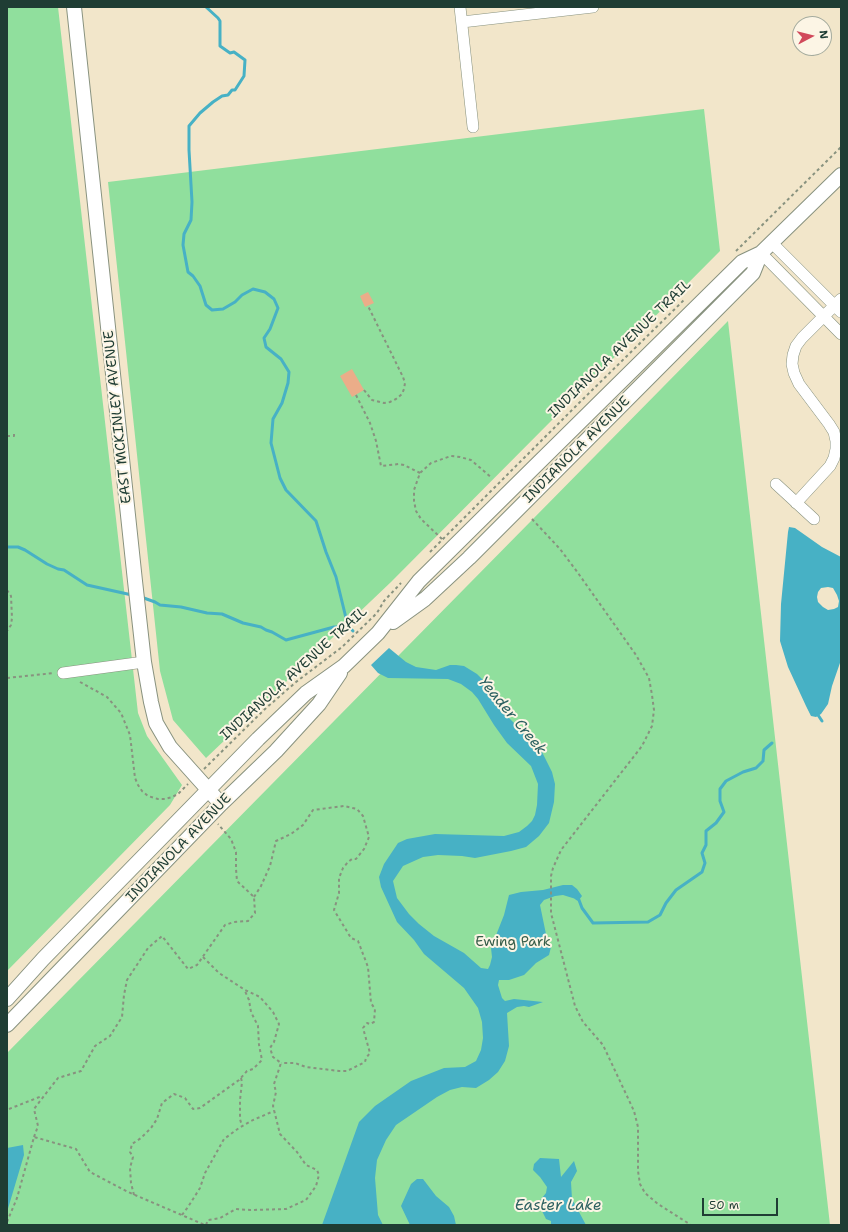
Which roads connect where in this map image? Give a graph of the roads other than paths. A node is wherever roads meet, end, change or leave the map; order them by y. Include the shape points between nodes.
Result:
1 (74, 7) edge
2 (460, 7) edge
3 (593, 7) edge
4 (462, 22) junction
5 (473, 127) dead end
6 (841, 175) edge
7 (772, 243) junction
8 (761, 254) junction
9 (839, 306) edge
10 (824, 316) junction
11 (841, 334) edge
12 (776, 484) dead end
13 (796, 503) junction
14 (814, 519) dead end
15 (378, 632) junction
16 (144, 662) junction
17 (344, 666) junction
18 (63, 673) road end
19 (208, 791) junction
20 (222, 804) junction
21 (7, 999) edge
22 (7, 1025) edge

1 - 16 main road, EAST MCKINLEY AVENUE
2 - 4 street
3 - 4 street
4 - 5 street
6 - 7 main road, INDIANOLA AVENUE
7 - 8 main road, INDIANOLA AVENUE
7 - 9 street
8 - 10 street
8 - 15 main road, INDIANOLA AVENUE via 742,262 476,524 419,581
8 - 15 main road, INDIANOLA AVENUE via 753,273 475,553 425,599
9 - 10 street
10 - 11 street
10 - 13 street via 796,346 792,364 799,384 830,424 834,432 836,449 830,466
12 - 13 street
13 - 14 street
15 - 17 main road, INDIANOLA AVENUE
16 - 18 street
16 - 19 main road, EAST MCKINLEY AVENUE via 156,723 170,747
17 - 19 main road, INDIANOLA AVENUE via 306,693
17 - 20 main road, INDIANOLA AVENUE via 319,704
19 - 20 main road, EAST MCKINLEY AVENUE
19 - 21 main road, INDIANOLA AVENUE
20 - 22 main road, INDIANOLA AVENUE

